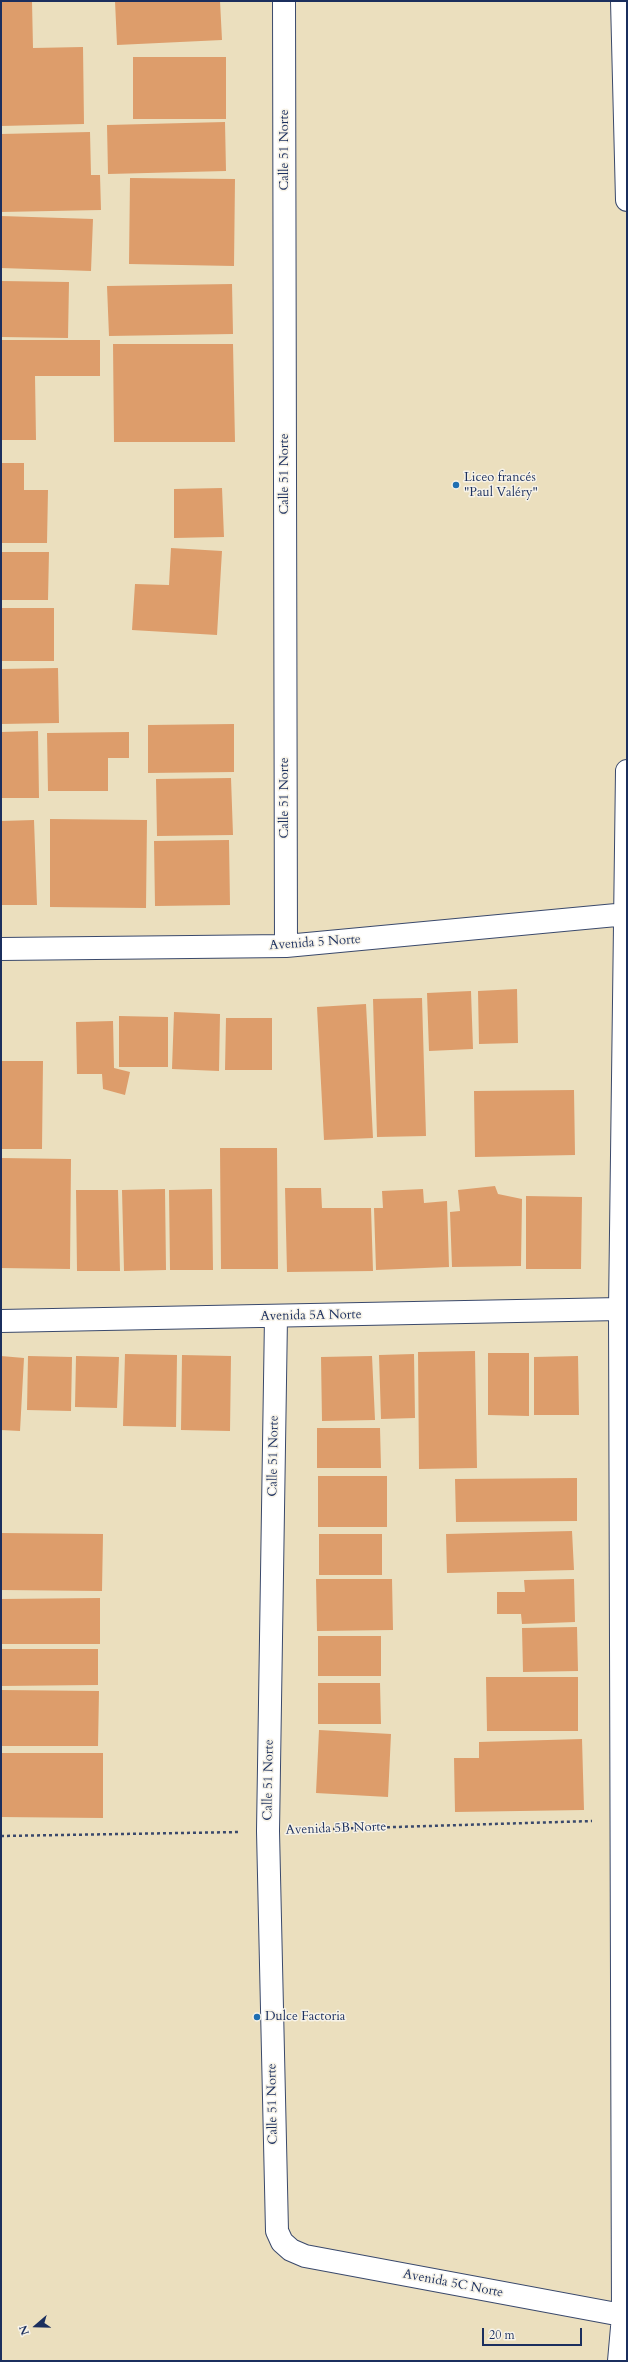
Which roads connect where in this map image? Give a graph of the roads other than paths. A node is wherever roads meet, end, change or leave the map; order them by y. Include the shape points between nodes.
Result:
1 (284, 1) edge
2 (622, 1) edge
3 (627, 200) edge
4 (627, 771) edge
5 (625, 914) edge
6 (286, 946) junction
7 (1, 949) edge
8 (620, 1309) junction
9 (276, 1317) junction
10 (1, 1321) edge
11 (624, 1976) edge
12 (282, 2242) joint
13 (625, 2316) edge
14 (619, 2361) edge

1 - 6 street, Calle 51 Norte
2 - 3 street
4 - 5 street
5 - 6 street, Avenida 5 Norte
5 - 8 street
6 - 7 street, Avenida 5 Norte
8 - 9 street, Avenida 5A Norte
8 - 11 street
9 - 10 street, Avenida 5A Norte
9 - 12 street, Calle 51 Norte via 268,1831 276,2215 277,2231
11 - 13 street
12 - 13 street, Avenida 5C Norte via 291,2250 305,2256
13 - 14 street

